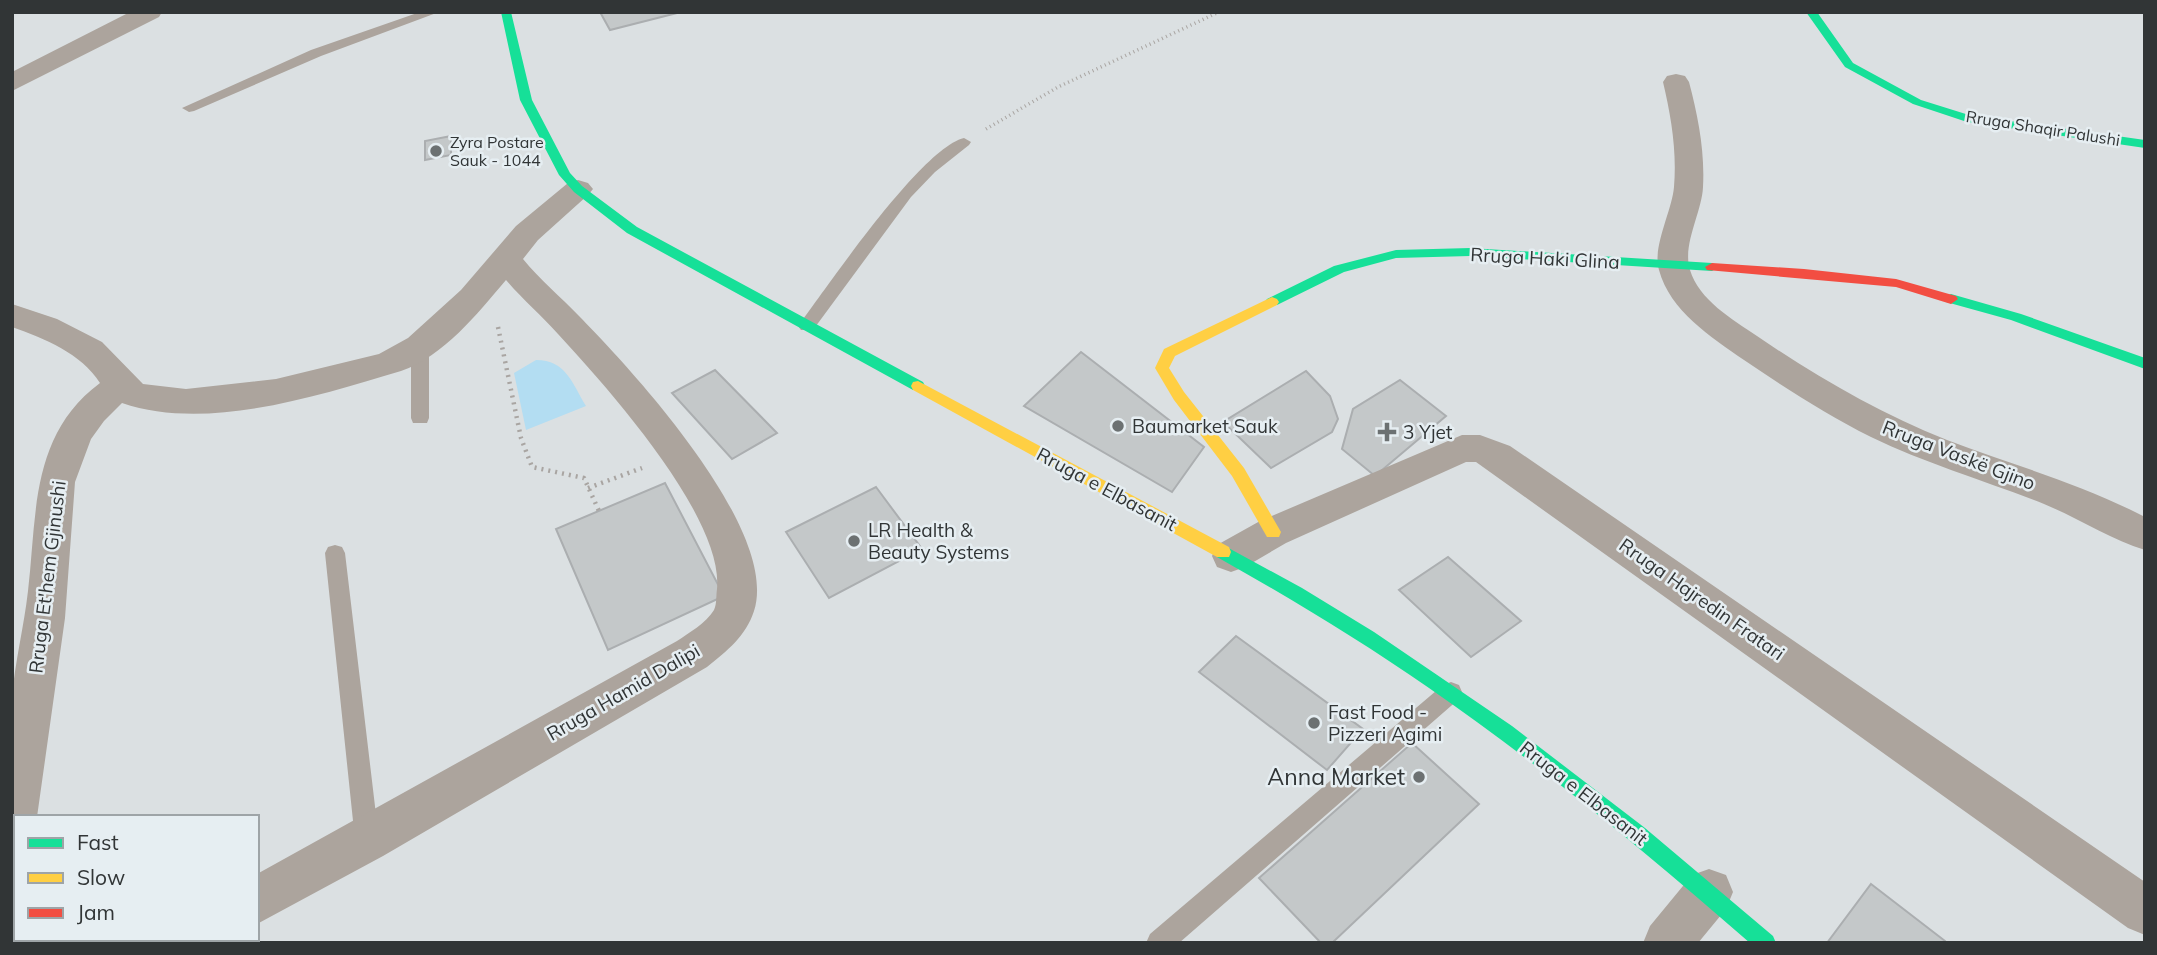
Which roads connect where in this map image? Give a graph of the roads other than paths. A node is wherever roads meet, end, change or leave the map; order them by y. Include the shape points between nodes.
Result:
1 (150, 12) edge
2 (433, 12) edge
3 (506, 12) edge
4 (1811, 12) edge
5 (1676, 82) dead end
6 (12, 83) edge
7 (189, 108) dead end
8 (964, 142) road end
9 (2145, 144) edge
10 (578, 189) junction
11 (1672, 265) junction
12 (497, 270) junction
13 (12, 315) edge
14 (807, 326) junction
15 (420, 347) junction
16 (2145, 364) edge
17 (120, 387) junction
18 (420, 418) dead end
19 (1273, 532) junction
20 (2145, 535) edge
21 (335, 553) dead end
22 (1231, 556) junction
23 (1451, 692) junction
24 (14, 815) edge
25 (367, 840) junction
26 (1709, 892) junction
27 (259, 899) edge
28 (2145, 911) edge
29 (1158, 943) edge
30 (1667, 943) edge
31 (1766, 943) edge

1 - 6 street
2 - 7 lane via 316,53
3 - 10 main road, Rruga e Elbasanit via 526,100 565,175
4 - 9 main road, Rruga Shaqir Palushi via 1849,65 1917,102 1967,118
5 - 11 street via 1690,151 1687,202
8 - 14 lane via 906,194
10 - 12 street via 527,233
10 - 14 main road, Rruga e Elbasanit via 632,230
11 - 16 main road, Rruga Haki Glina via 1896,283 2021,318
11 - 19 main road, Rruga Haki Glina via 1470,252 1396,254 1339,269 1169,353 1162,368 1170,385 1240,474
11 - 20 street, Rruga Vaskë Gjino via 1682,291 1699,308 1815,392 1905,437 2022,479
12 - 15 street
12 - 25 street, Rruga Hamid Dalipi via 519,277 647,412 729,540 737,568 735,608 718,635 692,654
13 - 17 street via 99,357
14 - 22 main road, Rruga e Elbasanit
15 - 17 street via 399,359 268,393 182,400 150,398
15 - 18 lane
17 - 24 street, Rruga Et'hem Gjinushi via 97,404 76,433 53,497 48,588
19 - 22 street, Rruga Hajredin Fratari
19 - 28 street, Rruga Hajredin Fratari via 1462,449 1480,448
21 - 25 lane
22 - 23 main road, Rruga e Elbasanit
23 - 26 main road, Rruga e Elbasanit
23 - 29 lane
25 - 27 street, Rruga Hamid Dalipi
26 - 30 street
26 - 31 main road, Rruga e Elbasanit

